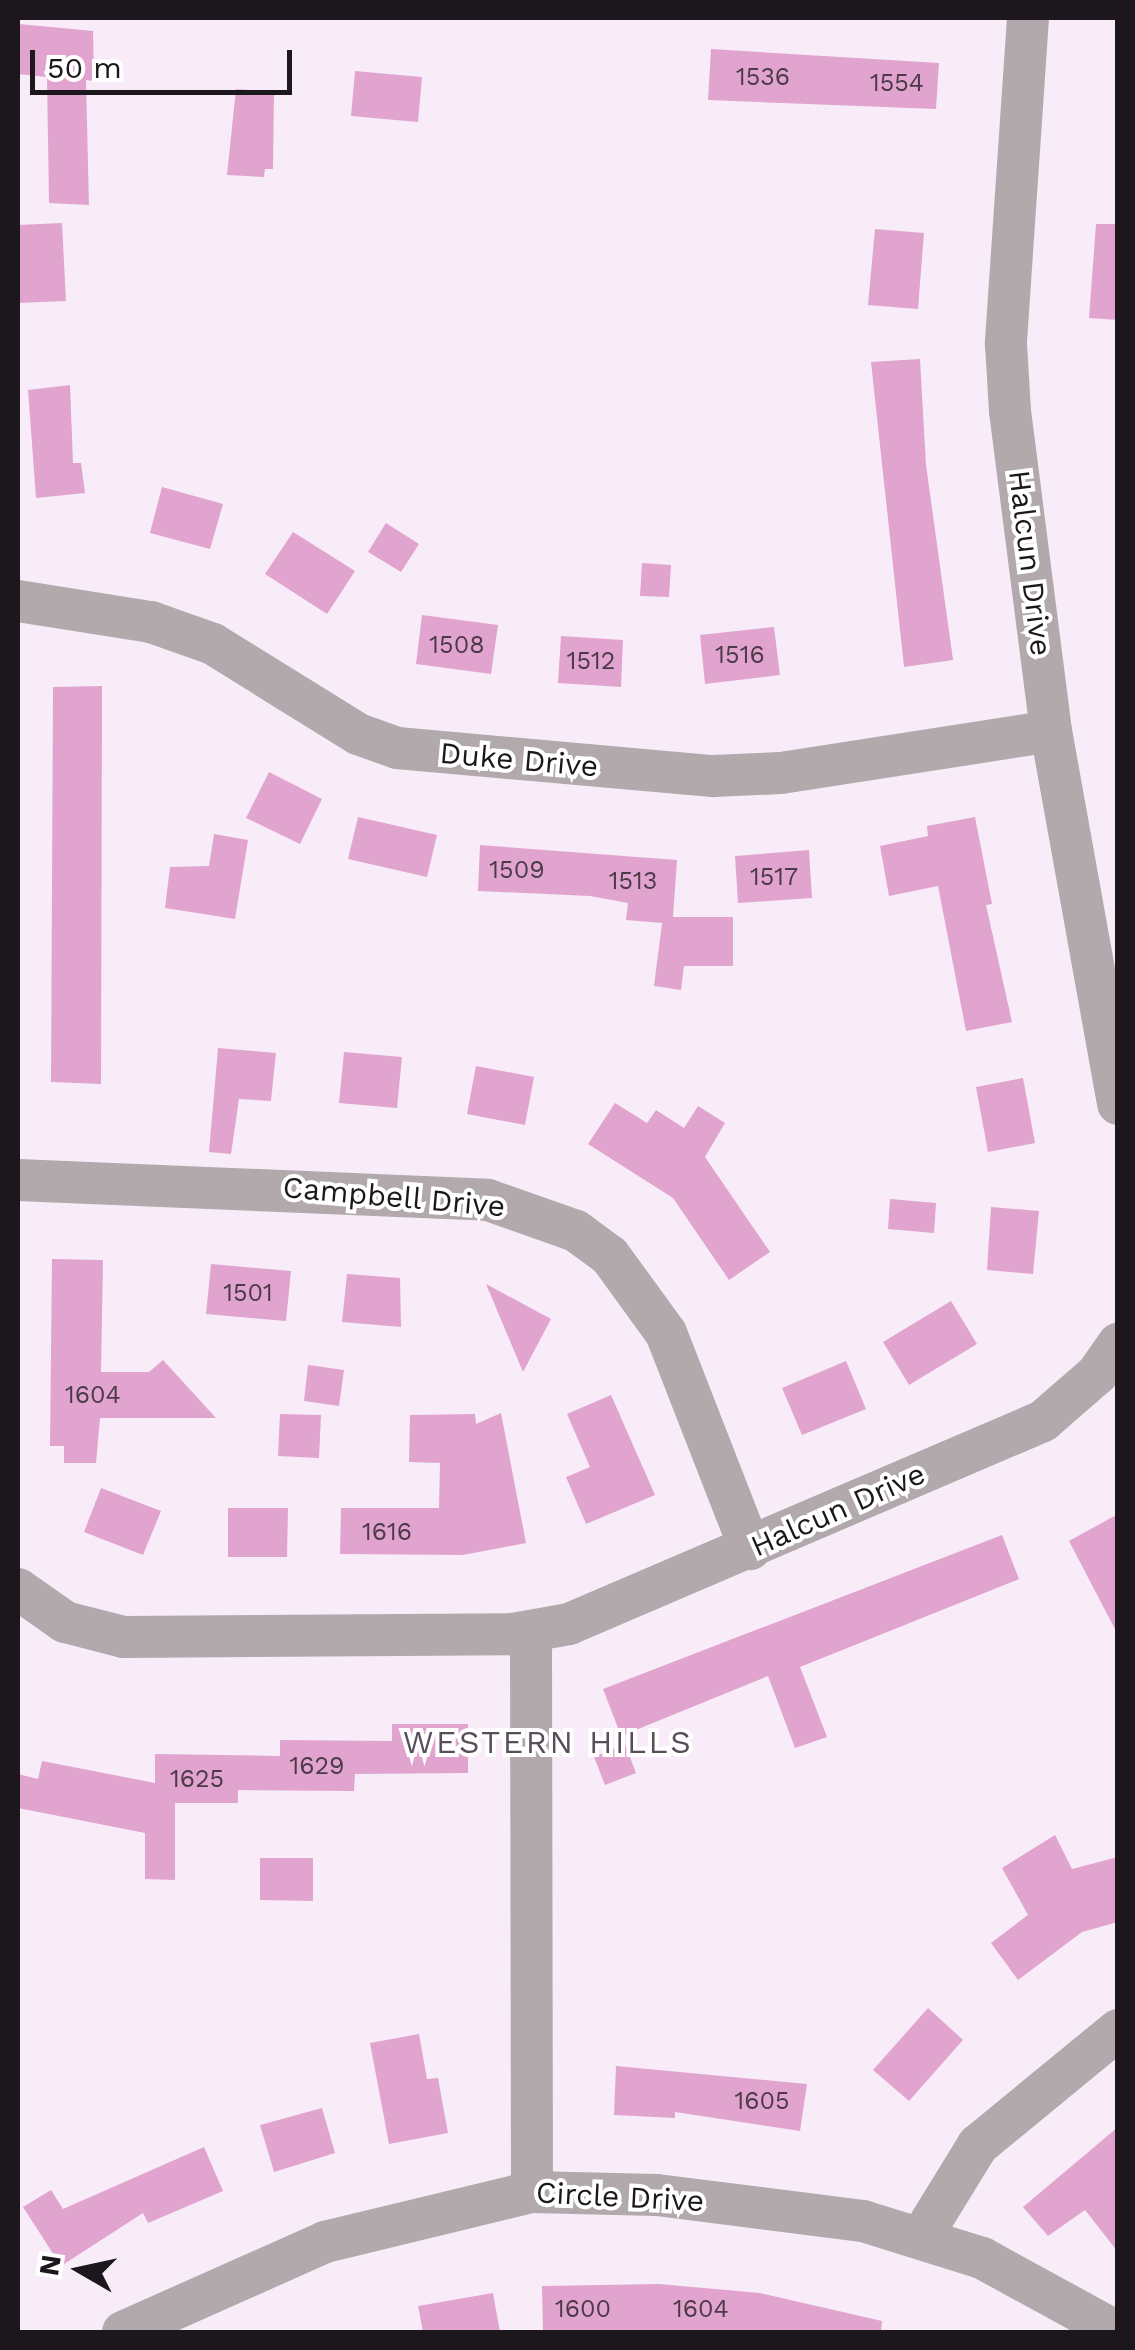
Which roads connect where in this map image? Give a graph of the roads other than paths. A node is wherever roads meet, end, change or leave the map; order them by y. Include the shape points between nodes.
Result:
1 (1028, 18) edge
2 (18, 601) edge
3 (1051, 731) junction
4 (1118, 1104) edge
5 (18, 1180) edge
6 (1118, 1344) edge
7 (750, 1549) junction
8 (18, 1589) edge
9 (531, 1632) junction
10 (1118, 2030) edge
11 (532, 2192) junction
12 (922, 2236) junction
13 (123, 2332) edge
14 (1116, 2332) edge

1 - 3 street, Halcun Drive via 1006,344
2 - 3 street, Duke Drive via 151,622 214,644 358,734 397,748 713,776 781,773
3 - 4 street, Halcun Drive
5 - 7 street, Campbell Drive via 488,1200 576,1230 610,1256 666,1333
6 - 7 street, Halcun Drive via 1097,1374 1042,1421
7 - 9 street, Halcun Drive via 636,1600
8 - 9 street, Halcun Drive via 65,1622 124,1636
9 - 11 street
10 - 12 street via 978,2145
11 - 12 street, Circle Drive via 694,2199 822,2214
11 - 13 street, Circle Drive via 326,2242
12 - 14 street, Circle Drive via 982,2258

